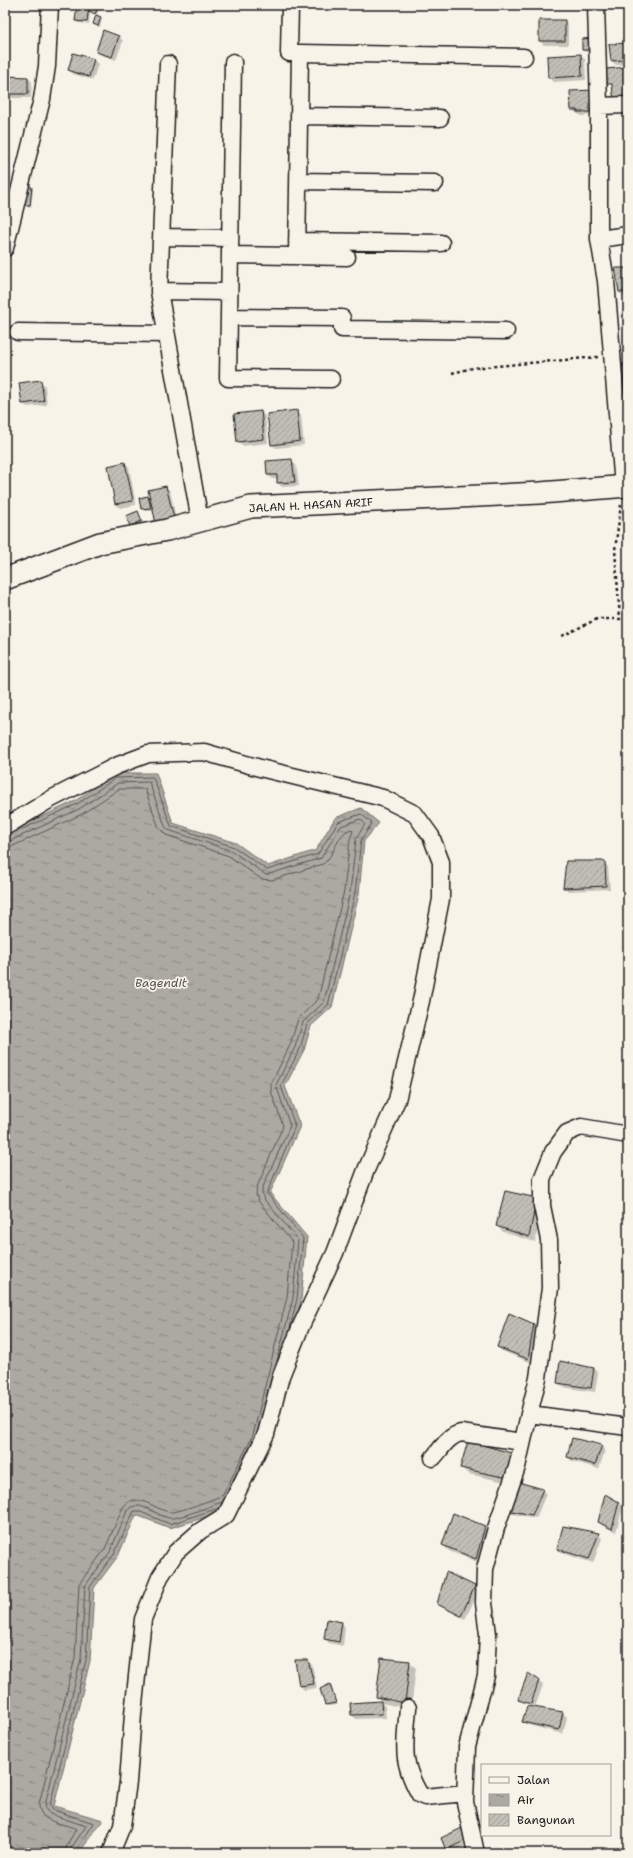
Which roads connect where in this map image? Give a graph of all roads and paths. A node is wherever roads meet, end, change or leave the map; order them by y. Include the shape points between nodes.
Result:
1 (50, 5) edge
2 (290, 5) edge
3 (596, 5) edge
4 (300, 53) junction
5 (524, 57) dead end
6 (232, 62) dead end
7 (168, 64) dead end
8 (628, 105) edge
9 (599, 106) junction
10 (299, 116) junction
11 (440, 118) dead end
12 (298, 181) junction
13 (435, 183) dead end
14 (628, 235) edge
15 (161, 237) junction
16 (230, 238) junction
17 (598, 239) junction
18 (441, 243) dead end
19 (5, 248) edge
20 (297, 249) junction
21 (230, 256) junction
22 (347, 257) dead end
23 (159, 291) junction
24 (229, 292) junction
25 (229, 317) junction
26 (506, 331) dead end
27 (18, 332) dead end
28 (166, 334) junction
29 (612, 357) junction
30 (452, 373) dead end
31 (331, 380) dead end
32 (626, 486) edge
33 (200, 521) junction
34 (5, 579) edge
35 (562, 636) dead end
36 (5, 827) edge
37 (628, 1135) edge
38 (530, 1414) junction
39 (628, 1427) edge
40 (522, 1442) junction
41 (433, 1458) dead end
42 (408, 1708) dead end
43 (465, 1793) junction
44 (111, 1853) edge
45 (476, 1853) edge

1 - 19 street via 47,66 42,99
2 - 4 street via 289,53
3 - 9 street
4 - 5 street
4 - 10 street
6 - 16 street
7 - 15 street
8 - 9 street
9 - 17 street
10 - 11 street
10 - 12 street
12 - 13 street
12 - 20 street
14 - 17 street
15 - 16 street
15 - 23 street
16 - 21 street
17 - 29 street via 606,281
18 - 20 street
20 - 21 street
20 - 22 street
21 - 24 street
23 - 24 street
23 - 28 street
24 - 25 street
25 - 26 street via 342,318 342,329
25 - 31 street via 228,378
27 - 28 street
28 - 33 street
29 - 30 path via 473,368
29 - 32 street
32 - 33 main road, JALAN H. HASAN ARIF via 540,493 251,507
32 - 35 path via 615,550 620,618 597,619
33 - 34 main road, JALAN H. HASAN ARIF via 100,544
36 - 44 street via 50,799 116,766 148,754 204,752 383,798 415,814 431,836 441,862 441,899 421,1000 397,1100 366,1170 335,1253 286,1362 266,1434 226,1515 200,1531 176,1552 160,1577 143,1619 122,1826
37 - 38 street via 581,1127 567,1133 553,1152 542,1180 542,1206 549,1240 550,1288 538,1378
38 - 39 street
38 - 40 street
40 - 41 street via 461,1433 449,1439
40 - 43 street via 517,1467 484,1569 484,1603 488,1634 486,1676 467,1747
42 - 43 street via 405,1760 420,1796
43 - 45 street via 464,1802

